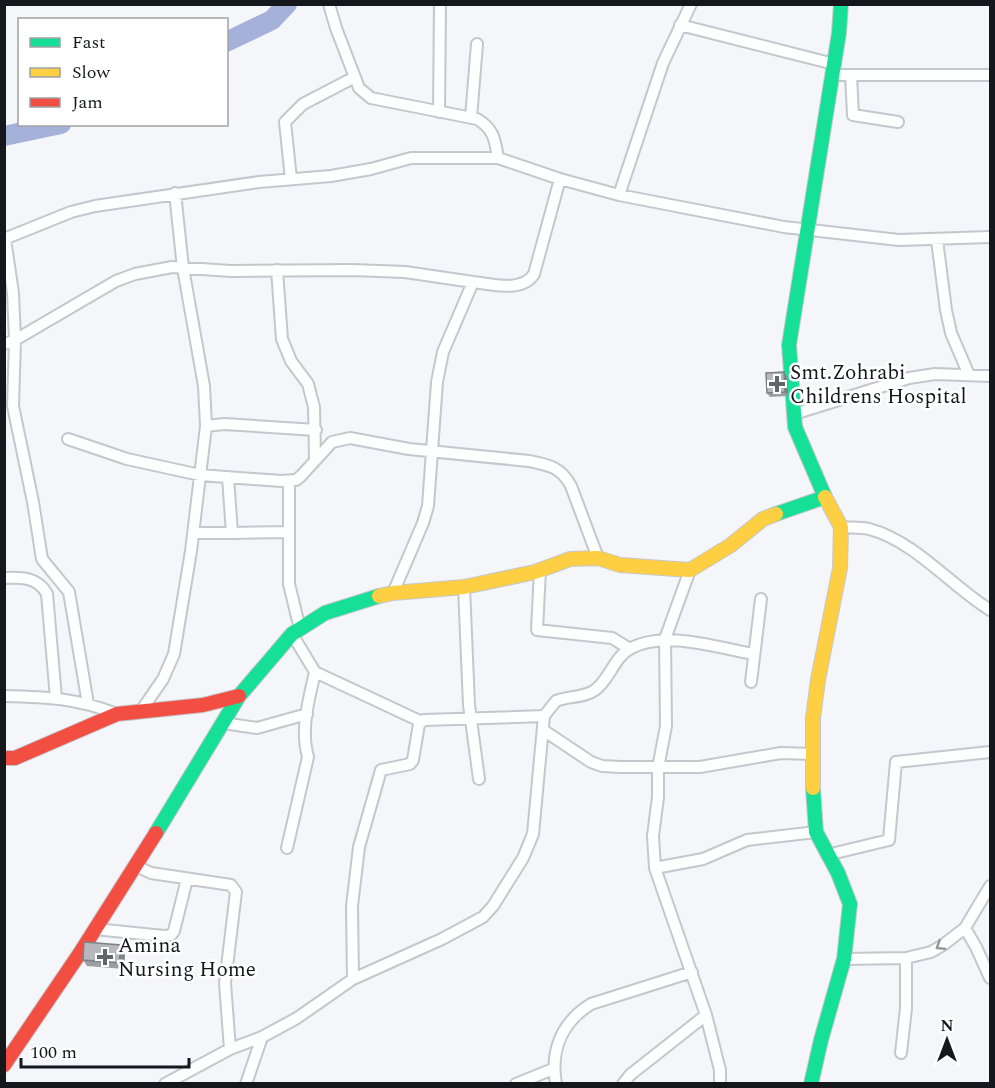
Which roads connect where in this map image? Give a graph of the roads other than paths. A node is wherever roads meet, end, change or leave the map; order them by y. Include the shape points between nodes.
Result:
1 (329, 4) edge
2 (440, 4) edge
3 (691, 4) edge
4 (841, 4) edge
5 (680, 25) junction
6 (477, 44) dead end
7 (833, 70) junction
8 (851, 75) junction
9 (990, 75) edge
10 (355, 77) junction
11 (439, 112) junction
12 (471, 118) junction
13 (898, 123) dead end
14 (498, 158) junction
15 (291, 179) junction
16 (560, 179) junction
17 (175, 193) junction
18 (619, 195) junction
19 (808, 230) junction
20 (990, 237) edge
21 (5, 239) edge
22 (937, 240) junction
23 (183, 268) junction
24 (277, 270) junction
25 (473, 282) junction
26 (10, 342) edge
27 (969, 375) junction
28 (990, 376) edge
29 (794, 414) junction
30 (206, 426) junction
31 (316, 430) junction
32 (68, 439) dead end
33 (433, 450) junction
34 (315, 459) junction
35 (200, 475) junction
36 (228, 477) junction
37 (289, 481) junction
38 (825, 497) junction
39 (841, 527) junction
40 (289, 532) junction
41 (193, 533) junction
42 (232, 533) junction
43 (598, 558) junction
44 (540, 570) junction
45 (690, 570) junction
46 (4, 578) edge
47 (464, 587) junction
48 (393, 593) junction
49 (761, 599) dead end
50 (990, 610) edge
51 (296, 631) junction
52 (665, 639) junction
53 (630, 649) junction
54 (754, 654) junction
55 (315, 672) junction
56 (751, 682) dead end
57 (4, 696) edge
58 (239, 696) junction
59 (56, 698) junction
60 (88, 704) junction
61 (141, 711) junction
62 (117, 714) junction
63 (307, 714) junction
64 (544, 716) junction
65 (472, 720) junction
66 (422, 722) junction
67 (223, 723) junction
68 (543, 730) junction
69 (990, 752) edge
70 (812, 754) junction
71 (4, 758) edge
72 (658, 768) junction
73 (479, 779) dead end
74 (816, 832) junction
75 (286, 848) dead end
76 (826, 855) junction
77 (136, 866) junction
78 (655, 868) junction
79 (187, 879) junction
80 (990, 886) edge
81 (965, 928) junction
82 (95, 929) junction
83 (906, 958) junction
84 (844, 959) junction
85 (692, 972) junction
86 (990, 978) edge
87 (353, 979) junction
88 (706, 1015) junction
89 (262, 1037) junction
90 (230, 1049) junction
91 (901, 1053) dead end
92 (4, 1065) edge
93 (553, 1069) junction
94 (165, 1083) edge
95 (246, 1083) edge
96 (516, 1083) edge
97 (556, 1083) edge
98 (623, 1083) edge
99 (720, 1083) edge
100 (811, 1083) edge

1 - 10 street
2 - 11 street
3 - 5 street
4 - 7 street
5 - 7 street
5 - 18 street via 663,63
6 - 12 street
7 - 8 street
7 - 19 street
8 - 9 street
8 - 13 street via 853,115
10 - 11 street via 371,98
10 - 15 street via 303,104 285,122
11 - 12 street
12 - 14 street via 485,124 494,134
14 - 15 street via 411,158 351,172
14 - 16 street
15 - 17 street
16 - 18 street
16 - 25 street via 530,280 516,286
17 - 21 street via 71,212
17 - 23 street
18 - 19 street
19 - 22 street
19 - 29 street via 789,345
20 - 22 street
21 - 26 street via 12,293
22 - 27 street via 951,333
23 - 24 street
23 - 26 street via 116,280
23 - 30 street via 196,331
24 - 25 street via 405,272
24 - 31 street via 282,339 291,361 308,384
25 - 33 street via 443,352
26 - 60 street via 12,406 42,559 69,592
27 - 28 street
27 - 29 street via 909,378
29 - 38 street via 795,428
30 - 31 street
30 - 35 street
31 - 34 street
32 - 35 street via 128,459
33 - 34 street via 350,438 332,442
33 - 43 street via 529,461 559,470 571,486
33 - 48 street via 426,515
34 - 37 street via 301,476
35 - 36 street
35 - 41 street
36 - 37 street
36 - 42 street
37 - 40 street
38 - 39 street
38 - 45 street via 763,519
39 - 50 street via 867,529 902,543
39 - 70 street via 840,568 818,680
40 - 42 street
40 - 51 street via 289,584
41 - 42 street
41 - 61 street via 174,654 163,679
43 - 44 street via 570,559
43 - 45 street via 620,565
44 - 47 street
44 - 53 street via 537,630 612,638
45 - 52 street
46 - 59 street via 33,580 47,594
47 - 48 street
47 - 65 street
48 - 51 street via 325,613
49 - 54 street
51 - 55 street
51 - 58 street
52 - 53 street
52 - 54 street
52 - 72 street via 666,726
53 - 64 street via 599,687 584,695 555,701
54 - 56 street
55 - 63 street
55 - 66 street
57 - 59 street
58 - 61 street via 203,705
58 - 67 street
59 - 60 street
60 - 62 street
61 - 62 street
62 - 71 street via 15,758
63 - 67 street via 256,728
63 - 75 street via 304,743 308,756
64 - 65 street
64 - 68 street
65 - 66 street
65 - 73 street
66 - 87 street via 410,764 381,770 359,848 352,906
67 - 77 street
68 - 72 street via 602,766
68 - 87 street via 533,834 493,906 483,917 442,939
69 - 76 street via 896,762 889,840
70 - 72 street via 781,753 717,766
70 - 74 street
72 - 78 street
74 - 76 street
74 - 78 street via 747,840 703,859
76 - 84 street via 850,904
77 - 79 street via 151,873
77 - 82 street
78 - 85 street
79 - 82 street via 171,935
79 - 90 street via 231,885 236,892 225,983
80 - 81 street
81 -> 83 street via 931,952
81 - 86 street
82 - 92 street
83 - 84 street
83 - 91 street
84 - 100 street
85 - 88 street
85 - 93 street via 591,1004 578,1012 558,1043
87 - 89 street
88 - 98 street
88 - 99 street
89 - 90 street
89 - 95 street
90 - 94 street
93 - 96 street
93 - 97 street

